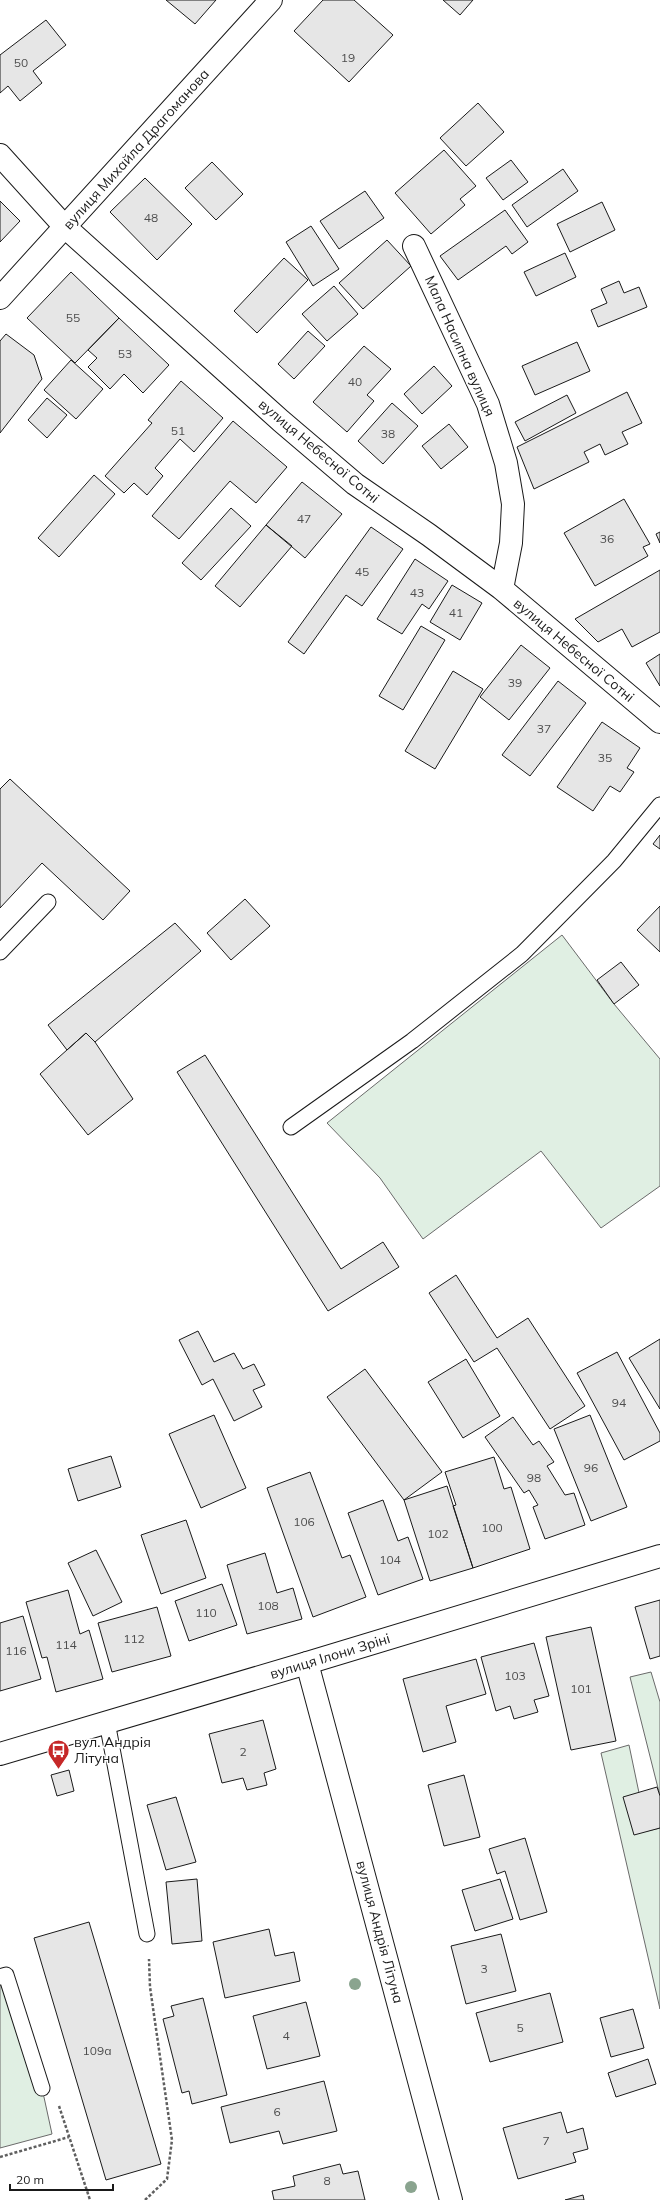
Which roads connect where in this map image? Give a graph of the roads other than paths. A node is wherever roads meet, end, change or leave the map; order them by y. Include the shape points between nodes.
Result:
1 (272, 0) edge
2 (0, 154) edge
3 (65, 227) junction
4 (414, 246) dead end
5 (0, 298) edge
6 (502, 589) junction
7 (660, 722) edge
8 (660, 805) edge
9 (48, 902) dead end
10 (0, 952) edge
11 (290, 1127) dead end
12 (660, 1556) edge
13 (307, 1663) junction
14 (107, 1722) junction
15 (0, 1754) edge
16 (147, 1934) road end
17 (0, 1977) edge
18 (42, 2088) dead end
19 (451, 2200) edge

1 - 3 street, вулиця Михайла Драгоманова
2 - 3 street, вулиця Небесної Сотні
3 - 5 street, вулиця Михайла Драгоманова
3 - 6 street, вулиця Небесної Сотні via 355,484
4 - 6 street, Мала Насипна вулиця via 488,404 506,463 513,504 511,543
6 - 7 street, вулиця Небесної Сотні
8 - 11 lane via 614,861 522,954 412,1041
9 - 10 lane
12 - 13 street, вулиця Ілони Зріні
13 - 14 street, вулиця Ілони Зріні
13 - 19 street, вулиця Андрія Літуна
14 - 15 street, вулиця Ілони Зріні
14 - 16 lane
17 - 18 lane via 6,1975

